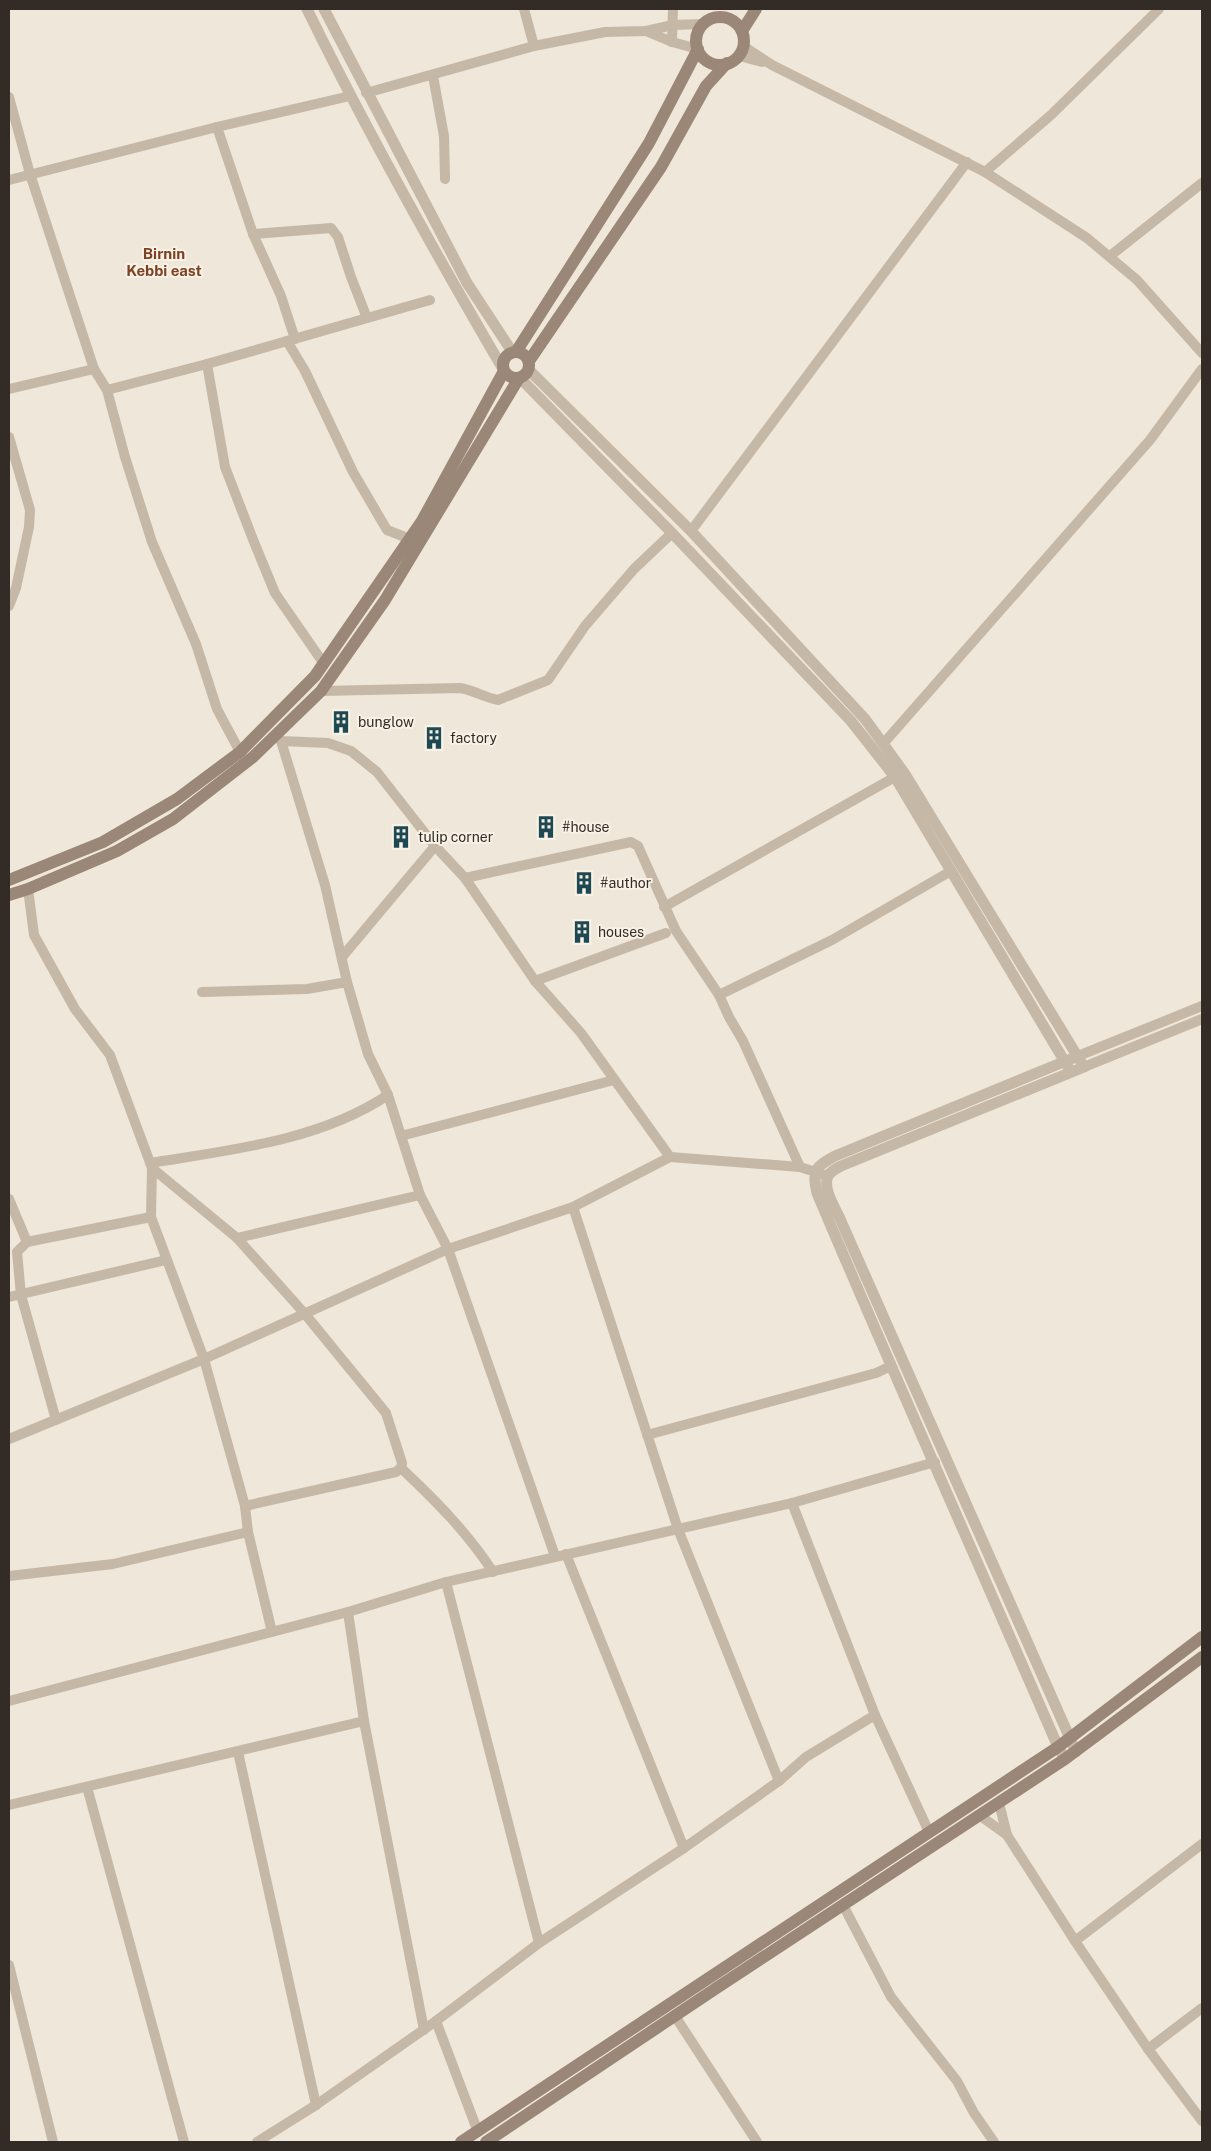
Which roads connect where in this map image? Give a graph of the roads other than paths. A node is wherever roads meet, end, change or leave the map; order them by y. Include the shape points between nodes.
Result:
1 (307, 9) edge
2 (324, 9) edge
3 (524, 9) edge
4 (673, 9) edge
5 (756, 9) edge
6 (1159, 9) edge
7 (724, 13) edge
8 (703, 24) junction
9 (673, 26) junction
10 (646, 31) junction
11 (742, 31) junction
12 (672, 42) junction
13 (534, 46) junction
14 (698, 49) junction
15 (741, 51) junction
16 (727, 64) junction
17 (433, 76) junction
18 (366, 93) junction
19 (350, 96) junction
20 (9, 97) edge
21 (217, 127) junction
22 (967, 162) junction
23 (985, 172) junction
24 (30, 174) junction
25 (445, 179) dead end
26 (9, 180) edge
27 (1202, 183) edge
28 (252, 234) junction
29 (1110, 256) junction
30 (430, 300) dead end
31 (367, 318) junction
32 (291, 340) junction
33 (514, 352) junction
34 (1202, 353) edge
35 (207, 364) junction
36 (94, 369) junction
37 (1202, 369) edge
38 (504, 370) junction
39 (524, 372) junction
40 (9, 389) edge
41 (107, 390) junction
42 (9, 437) edge
43 (691, 531) junction
44 (672, 533) junction
45 (410, 539) junction
46 (9, 606) edge
47 (324, 664) junction
48 (322, 691) junction
49 (278, 738) junction
50 (883, 744) junction
51 (240, 752) junction
52 (895, 777) junction
53 (435, 846) junction
54 (951, 871) junction
55 (465, 878) junction
56 (9, 880) edge
57 (28, 889) junction
58 (9, 895) edge
59 (664, 907) junction
60 (666, 932) dead end
61 (342, 957) junction
62 (535, 980) junction
63 (347, 982) junction
64 (202, 992) dead end
65 (719, 995) junction
66 (1202, 1006) edge
67 (1202, 1019) edge
68 (1078, 1056) junction
69 (1068, 1067) junction
70 (1084, 1067) junction
71 (614, 1080) junction
72 (388, 1095) junction
73 (401, 1136) junction
74 (670, 1157) junction
75 (151, 1166) junction
76 (800, 1167) junction
77 (815, 1171) junction
78 (828, 1176) junction
79 (420, 1194) junction
80 (9, 1199) edge
81 (573, 1206) junction
82 (152, 1217) junction
83 (236, 1238) junction
84 (27, 1242) junction
85 (448, 1249) junction
86 (13, 1253) edge
87 (166, 1260) junction
88 (21, 1295) junction
89 (9, 1297) edge
90 (305, 1314) junction
91 (204, 1359) junction
92 (891, 1366) junction
93 (56, 1420) junction
94 (927, 1430) junction
95 (647, 1435) junction
96 (9, 1439) edge
97 (935, 1462) junction
98 (401, 1468) junction
99 (792, 1503) junction
100 (245, 1506) junction
101 (678, 1528) junction
102 (248, 1532) junction
103 (561, 1555) junction
104 (492, 1572) junction
105 (9, 1576) edge
106 (446, 1582) junction
107 (348, 1612) junction
108 (272, 1632) junction
109 (1202, 1637) edge
110 (1202, 1657) edge
111 (9, 1700) edge
112 (875, 1715) junction
113 (364, 1721) junction
114 (1069, 1739) junction
115 (1058, 1747) junction
116 (238, 1752) junction
117 (1076, 1752) junction
118 (1065, 1759) junction
119 (779, 1781) junction
120 (87, 1787) junction
121 (999, 1803) junction
122 (9, 1805) edge
123 (979, 1815) junction
124 (929, 1832) junction
125 (1007, 1835) junction
126 (1202, 1844) edge
127 (684, 1848) junction
128 (844, 1905) junction
129 (1074, 1941) junction
130 (539, 1943) junction
131 (9, 1966) edge
132 (1202, 2008) edge
133 (675, 2016) junction
134 (436, 2021) junction
135 (424, 2030) junction
136 (1148, 2049) junction
137 (316, 2105) junction
138 (1202, 2121) edge
139 (478, 2132) junction
140 (53, 2142) edge
141 (184, 2142) edge
142 (257, 2142) edge
143 (461, 2142) edge
144 (486, 2142) edge
145 (757, 2142) edge
146 (994, 2142) edge

1 - 19 street
2 - 18 street
3 - 13 street
4 - 9 street
5 - 11 main road
6 - 23 street via 1051,115
7 - 8 main road
7 - 11 main road
8 - 9 street
8 - 14 main road via 698,33
9 - 10 street
9 - 12 street
10 - 12 street
10 - 13 street via 605,32
11 - 15 main road
12 - 14 street
13 - 17 street
14 - 16 main road via 705,59
14 - 33 main road via 649,143
15 - 16 main road
15 - 22 street
16 - 39 main road via 706,86 661,167
17 - 18 street
17 - 25 street via 444,136
18 - 33 street via 468,283
19 - 21 street
19 - 38 street
20 - 24 street
21 - 24 street
21 - 28 street
22 - 23 street
22 - 43 street
23 - 29 street
24 - 26 street
24 - 36 street
27 - 29 street
28 - 31 street via 332,228
28 - 32 street via 281,296
29 - 34 street via 1137,280
30 - 31 street
31 - 32 street
32 - 35 street
32 - 45 street via 353,472 387,530
33 - 38 main road via 505,359
33 - 39 main road via 524,354
35 - 41 street
35 - 47 street via 225,467 251,534 275,593
36 - 40 street
36 - 41 street
37 - 50 street via 1150,440
38 - 39 main road via 508,376
38 - 45 main road
39 - 43 street
39 - 44 street
39 - 48 main road via 385,600
41 - 51 street via 152,542 196,644 217,709
42 - 46 street via 30,510 16,588
43 - 50 street via 865,719
44 - 48 street via 634,569 585,626 548,680 498,700 460,688
44 - 52 street via 851,721
45 - 47 main road
47 - 51 main road
48 - 49 main road
49 - 53 street via 328,742 351,751 377,772
49 - 57 main road via 146,836
49 - 61 street via 325,885
50 - 68 street via 905,774
51 - 56 main road via 212,775 143,821 103,842
52 - 54 street
52 - 59 street
53 - 55 street
53 - 61 street
54 - 65 street via 832,940
54 - 69 street
55 - 59 street via 631,842 638,846
55 - 62 street
57 - 58 main road
57 - 75 street via 34,934 75,1009 110,1055
59 - 65 street via 676,931
60 - 62 street
61 - 63 street
62 - 71 street via 581,1033
63 - 64 street via 307,989
63 - 72 street via 368,1054
65 - 76 street
66 - 68 street
67 - 70 street
68 - 69 street
68 - 70 street
69 - 70 street
69 - 77 street via 834,1156
69 - 78 street via 841,1166
71 - 73 street
71 - 74 street
72 - 73 street
72 - 75 street via 365,1110 274,1142
73 - 79 street
74 - 76 street
74 - 81 street
75 - 82 street
75 - 83 street
76 - 77 street
77 - 78 street
77 - 92 street via 817,1193
78 - 94 street via 828,1189
79 - 83 street
79 - 85 street
80 - 84 street
81 - 85 street
81 - 95 street
82 - 84 street
82 - 87 street
83 - 90 street
84 - 86 street
85 - 90 street
85 - 103 street
86 - 88 street
87 - 88 street
87 - 91 street
88 - 89 street
88 - 93 street
90 - 91 street
90 - 98 street via 386,1413
91 - 93 street
91 - 100 street
92 - 94 street
92 - 95 street
93 - 96 street
94 - 97 street
94 - 114 street
95 - 101 street
97 - 99 street
97 - 115 street
98 - 100 street via 396,1472
98 - 104 street via 440,1505 479,1550
99 - 101 street
99 - 112 street
100 - 102 street
101 - 103 street
101 - 119 street
102 - 105 street via 113,1564
102 - 108 street
103 - 104 street
103 - 127 street
104 - 106 street
106 - 107 street
106 - 130 street
107 - 108 street
107 - 113 street
108 - 111 street
109 - 114 main road
110 - 117 main road
112 - 119 street via 806,1757
112 - 124 street
113 - 116 street
113 - 135 street
114 - 115 main road
114 - 117 street
115 - 118 street
115 - 124 main road
116 - 120 street
116 - 137 street
117 - 118 main road
118 - 121 main road
119 - 127 street
120 - 122 street
120 - 141 street
121 - 123 main road
121 - 125 street
123 - 125 street
123 - 128 main road
124 - 139 main road
125 - 129 street
126 - 129 street
127 - 130 street
128 - 133 main road
128 - 146 street via 891,1997 957,2081
129 - 136 street
130 - 134 street
131 - 140 street
132 - 136 street
133 - 144 main road
133 - 145 street
134 - 135 street
134 - 139 street
135 - 137 street
136 - 138 street
137 - 142 street
139 - 143 main road

